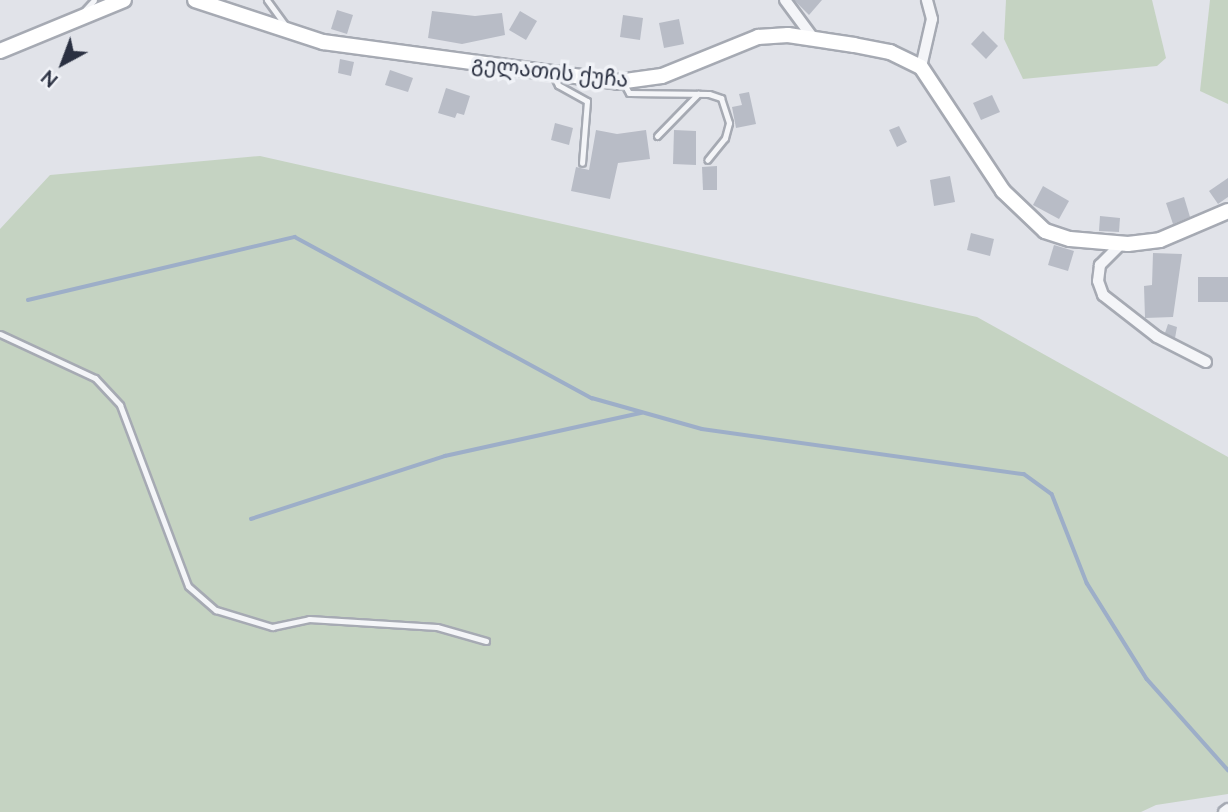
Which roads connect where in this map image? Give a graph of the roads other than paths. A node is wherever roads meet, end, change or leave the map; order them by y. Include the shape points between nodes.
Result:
1 (94, 0) edge
2 (124, 0) edge
3 (195, 0) edge
4 (267, 0) edge
5 (785, 0) edge
6 (927, 0) edge
7 (76, 19) junction
8 (289, 31) junction
9 (813, 38) junction
10 (0, 51) edge
11 (920, 67) junction
12 (552, 75) junction
13 (622, 82) junction
14 (698, 94) junction
15 (657, 136) dead end
16 (708, 160) dead end
17 (582, 163) dead end
18 (1228, 211) edge
19 (1121, 244) junction
20 (0, 334) edge
21 (1206, 362) dead end
22 (486, 641) dead end

1 - 7 lane
2 - 7 main road
3 - 8 main road, გელათის ქუჩა
4 - 8 lane
5 - 9 street
6 - 11 street via 932,19
7 - 10 main road
8 - 12 main road, გელათის ქუჩა via 323,42
9 - 11 main road, გელათის ქუჩა via 890,52
9 - 13 main road, გელათის ქუჩა via 758,37 662,76
11 - 19 main road, გელათის ქუჩა via 1022,213 1045,231 1070,239
12 - 13 main road, გელათის ქუჩა
12 - 17 lane via 558,85 587,101
13 - 14 lane via 629,93
14 - 15 lane
14 - 16 lane via 721,98 727,108 725,138
18 - 19 main road, გელათის ქუჩა via 1160,240
19 - 21 street via 1100,265 1098,281 1103,295 1157,337
20 - 22 lane via 95,378 120,405 188,586 216,610 272,627 309,619 437,627

